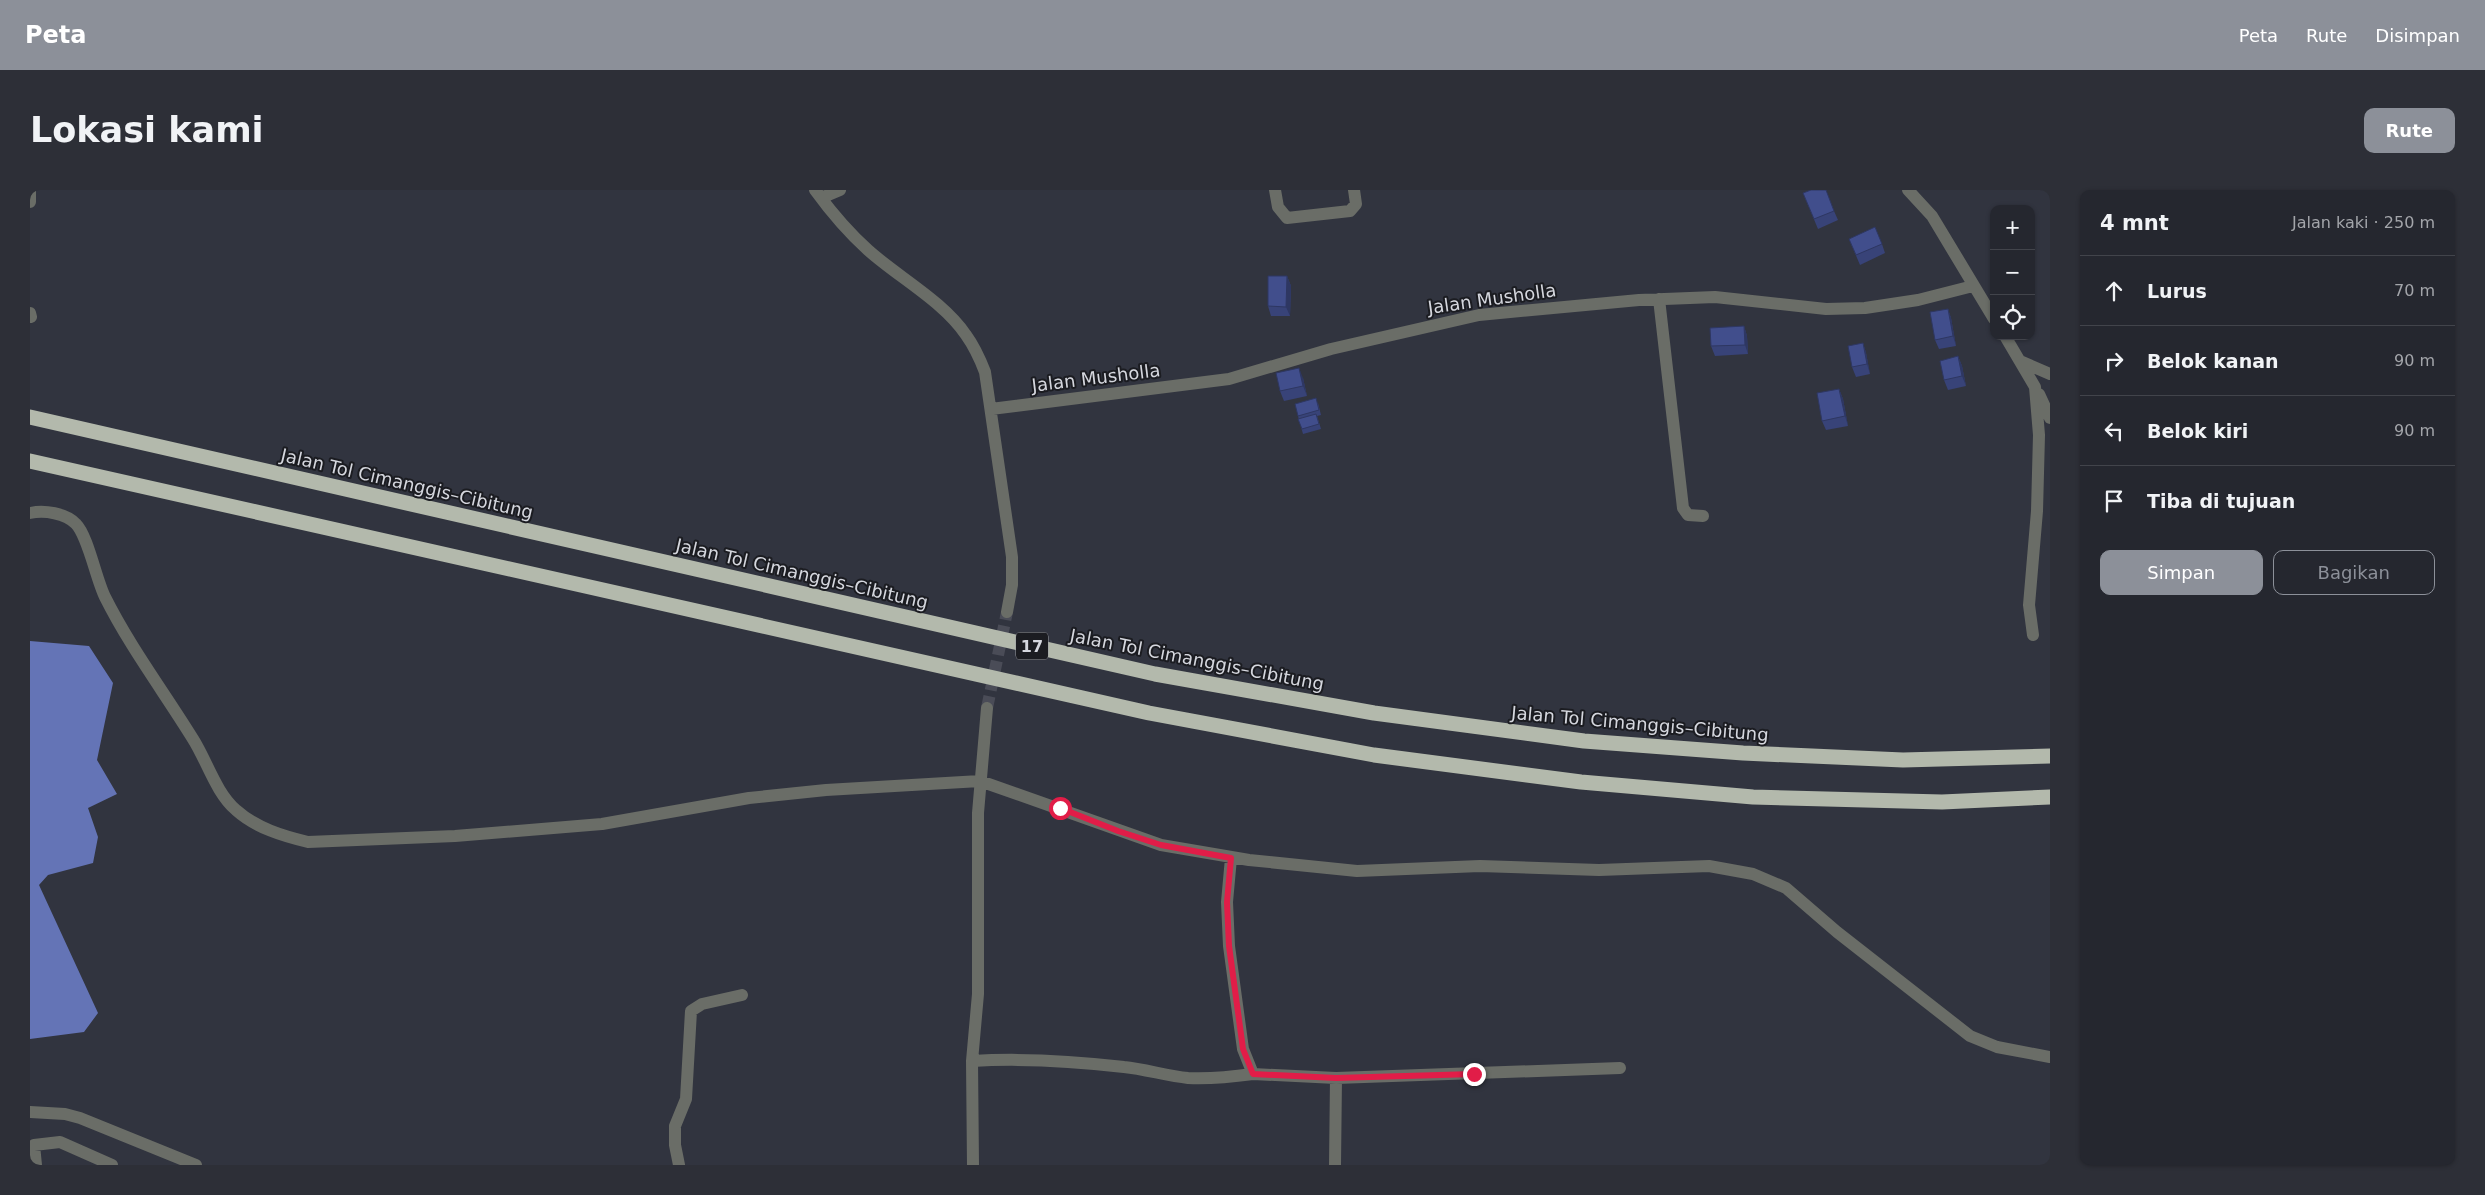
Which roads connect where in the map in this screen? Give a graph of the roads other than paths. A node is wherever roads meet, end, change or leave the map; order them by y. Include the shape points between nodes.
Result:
1 (30, 190) edge
2 (840, 190) edge
3 (1276, 190) edge
4 (1354, 190) edge
5 (1908, 190) edge
6 (818, 194) edge
7 (30, 202) edge
8 (1973, 286) junction
9 (1660, 299) junction
10 (1990, 313) edge
11 (2007, 340) edge
12 (2020, 361) junction
13 (2050, 374) edge
14 (2036, 387) junction
15 (991, 409) junction
16 (30, 417) edge
17 (2050, 418) edge
18 (30, 461) edge
19 (30, 513) edge
20 (1703, 516) dead end
21 (1007, 612) tunnel mouth
22 (2033, 635) dead end
23 (987, 708) tunnel mouth
24 (2050, 756) edge
25 (980, 781) junction
26 (2050, 797) edge
27 (1231, 858) junction
28 (742, 995) dead end
29 (2050, 1057) edge
30 (972, 1061) junction
31 (1620, 1068) dead end
32 (1253, 1074) junction
33 (1336, 1078) junction
34 (30, 1112) edge
35 (36, 1165) edge
36 (112, 1165) edge
37 (196, 1165) edge
38 (679, 1165) edge
39 (973, 1165) edge
40 (1335, 1165) edge

1 - 7 street
2 - 6 street
3 - 4 street via 1278,207 1287,218 1350,211 1356,204
5 - 8 street via 1932,216
6 - 15 street via 845,228 869,251 949,315 965,333 985,372
8 - 9 street, Jalan Musholla via 1918,300 1826,310 1715,297
8 - 10 street
9 - 15 street, Jalan Musholla via 1479,315 1331,349 1230,379
9 - 20 street via 1683,508 1688,515
11 - 12 street
12 - 13 street
12 - 14 street
14 - 17 street
14 - 22 street via 2039,435 2037,511 2029,605
15 - 21 street via 1012,557 1012,585
16 - 24 highway, Jalan Tol Cimanggis–Cibitung / 17 via 1155,674 1374,713 1584,742 1743,753 1903,760
18 - 26 highway, 17 via 1149,713 1374,755 1581,782 1753,797 1942,802
19 - 25 street via 43,511 59,515 78,526 104,596 219,786 235,809 254,823 295,839 308,842 455,836 602,824 749,798
23 - 25 street
25 - 27 street via 1161,845
25 - 30 street via 978,994
27 - 29 street via 1357,872 1480,866 1599,870 1709,866 1754,874 1786,888 1970,1036 1997,1047
27 - 32 street via 1227,902 1229,946 1243,1049
28 - 38 street via 702,1004 691,1011 686,1099 675,1126
30 - 32 street via 1070,1061 1186,1078 1216,1079
30 - 39 street
31 - 33 street
32 - 33 street
33 - 40 street
34 - 37 street via 65,1114 88,1121
35 - 36 street via 34,1144 60,1142

